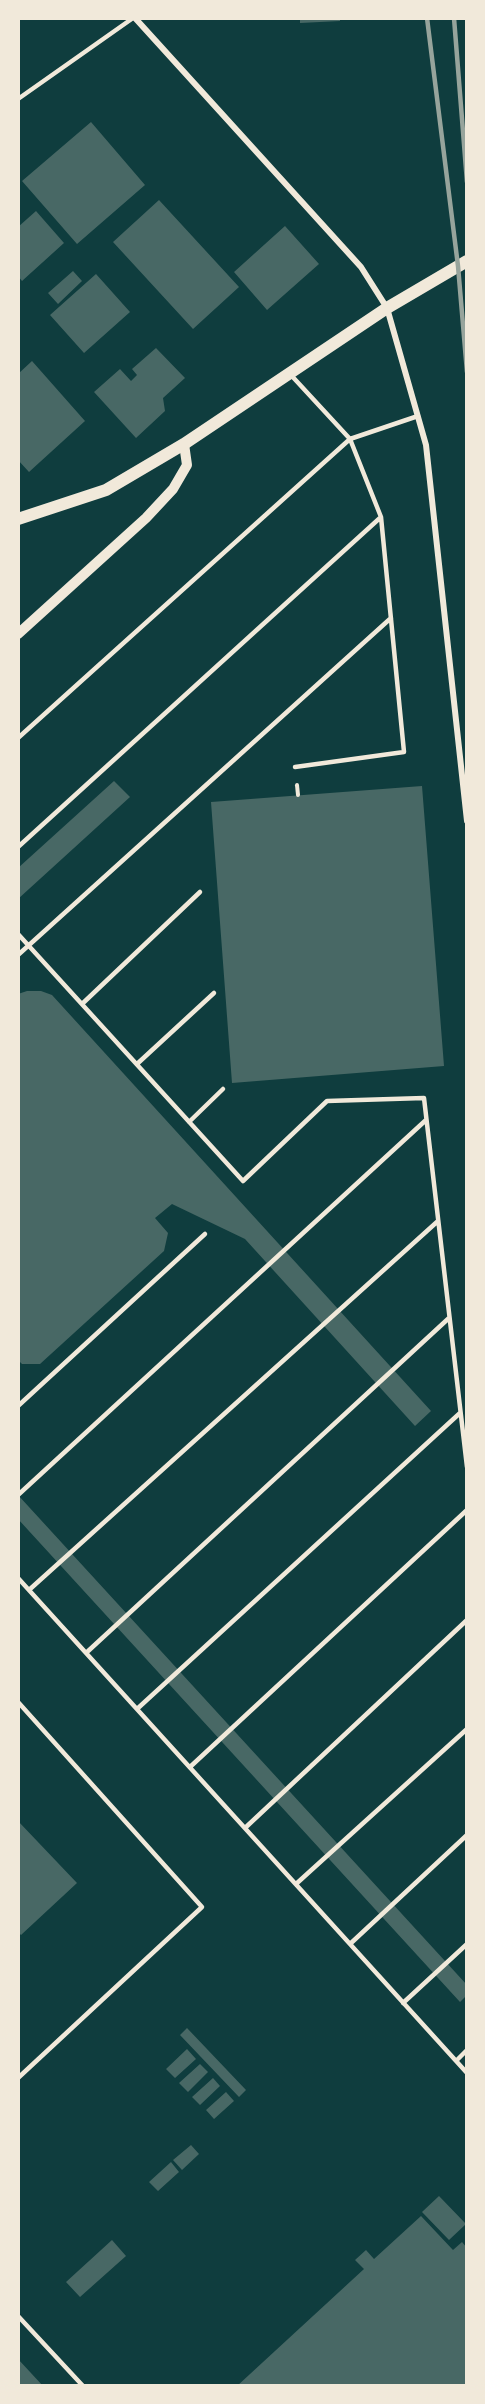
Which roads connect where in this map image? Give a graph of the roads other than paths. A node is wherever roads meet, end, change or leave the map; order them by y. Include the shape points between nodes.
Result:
1 (134, 18) edge
2 (18, 99) edge
3 (467, 261) edge
4 (387, 308) junction
5 (290, 374) junction
6 (418, 416) junction
7 (350, 439) junction
8 (184, 444) junction
9 (381, 517) junction
10 (18, 519) edge
11 (391, 618) junction
12 (18, 634) edge
13 (18, 738) edge
14 (295, 767) dead end
15 (467, 821) edge
16 (18, 847) edge
17 (200, 892) dead end
18 (18, 934) edge
19 (29, 946) junction
20 (18, 955) edge
21 (214, 993) dead end
22 (82, 1004) junction
23 (136, 1064) junction
24 (223, 1089) dead end
25 (426, 1120) junction
26 (189, 1122) junction
27 (438, 1221) junction
28 (206, 1234) dead end
29 (449, 1318) junction
30 (18, 1406) edge
31 (460, 1413) junction
32 (467, 1467) edge
33 (18, 1495) edge
34 (467, 1510) edge
35 (18, 1578) edge
36 (29, 1590) junction
37 (467, 1620) edge
38 (86, 1653) junction
39 (18, 1702) edge
40 (137, 1709) junction
41 (467, 1730) edge
42 (190, 1767) junction
43 (245, 1828) junction
44 (467, 1835) edge
45 (296, 1884) junction
46 (350, 1944) junction
47 (467, 1944) edge
48 (403, 2003) junction
49 (467, 2050) edge
50 (456, 2061) junction
51 (467, 2073) edge
52 (18, 2078) edge
53 (18, 2316) edge
54 (82, 2386) edge

1 - 2 lane
1 - 4 street via 361,267
3 - 4 main road
4 - 5 main road
4 - 6 street
5 - 7 lane
5 - 8 main road
6 - 7 lane
6 - 15 street via 426,445
7 - 9 lane
7 - 13 lane
8 - 10 main road via 106,490
8 - 12 street via 187,465 173,489
9 - 11 lane
9 - 16 lane
11 - 14 lane via 404,752
11 - 19 lane
17 - 22 lane
18 - 19 lane
19 - 20 lane
19 - 22 lane
21 - 23 lane
22 - 23 lane
23 - 26 lane
24 - 26 lane
25 - 26 lane via 424,1098 327,1101 243,1181
25 - 27 lane
25 - 33 lane
27 - 29 lane
27 - 36 lane
28 - 30 lane
29 - 31 lane
29 - 38 lane
31 - 32 lane
31 - 40 lane
34 - 42 lane
35 - 36 lane
36 - 38 lane
37 - 43 lane
38 - 40 lane
39 - 52 lane via 202,1907
40 - 42 lane
41 - 45 lane
42 - 43 lane
43 - 45 lane
44 - 46 lane
45 - 46 lane
46 - 48 lane
47 - 48 lane
48 - 50 lane
49 - 50 lane
50 - 51 lane
53 - 54 lane

